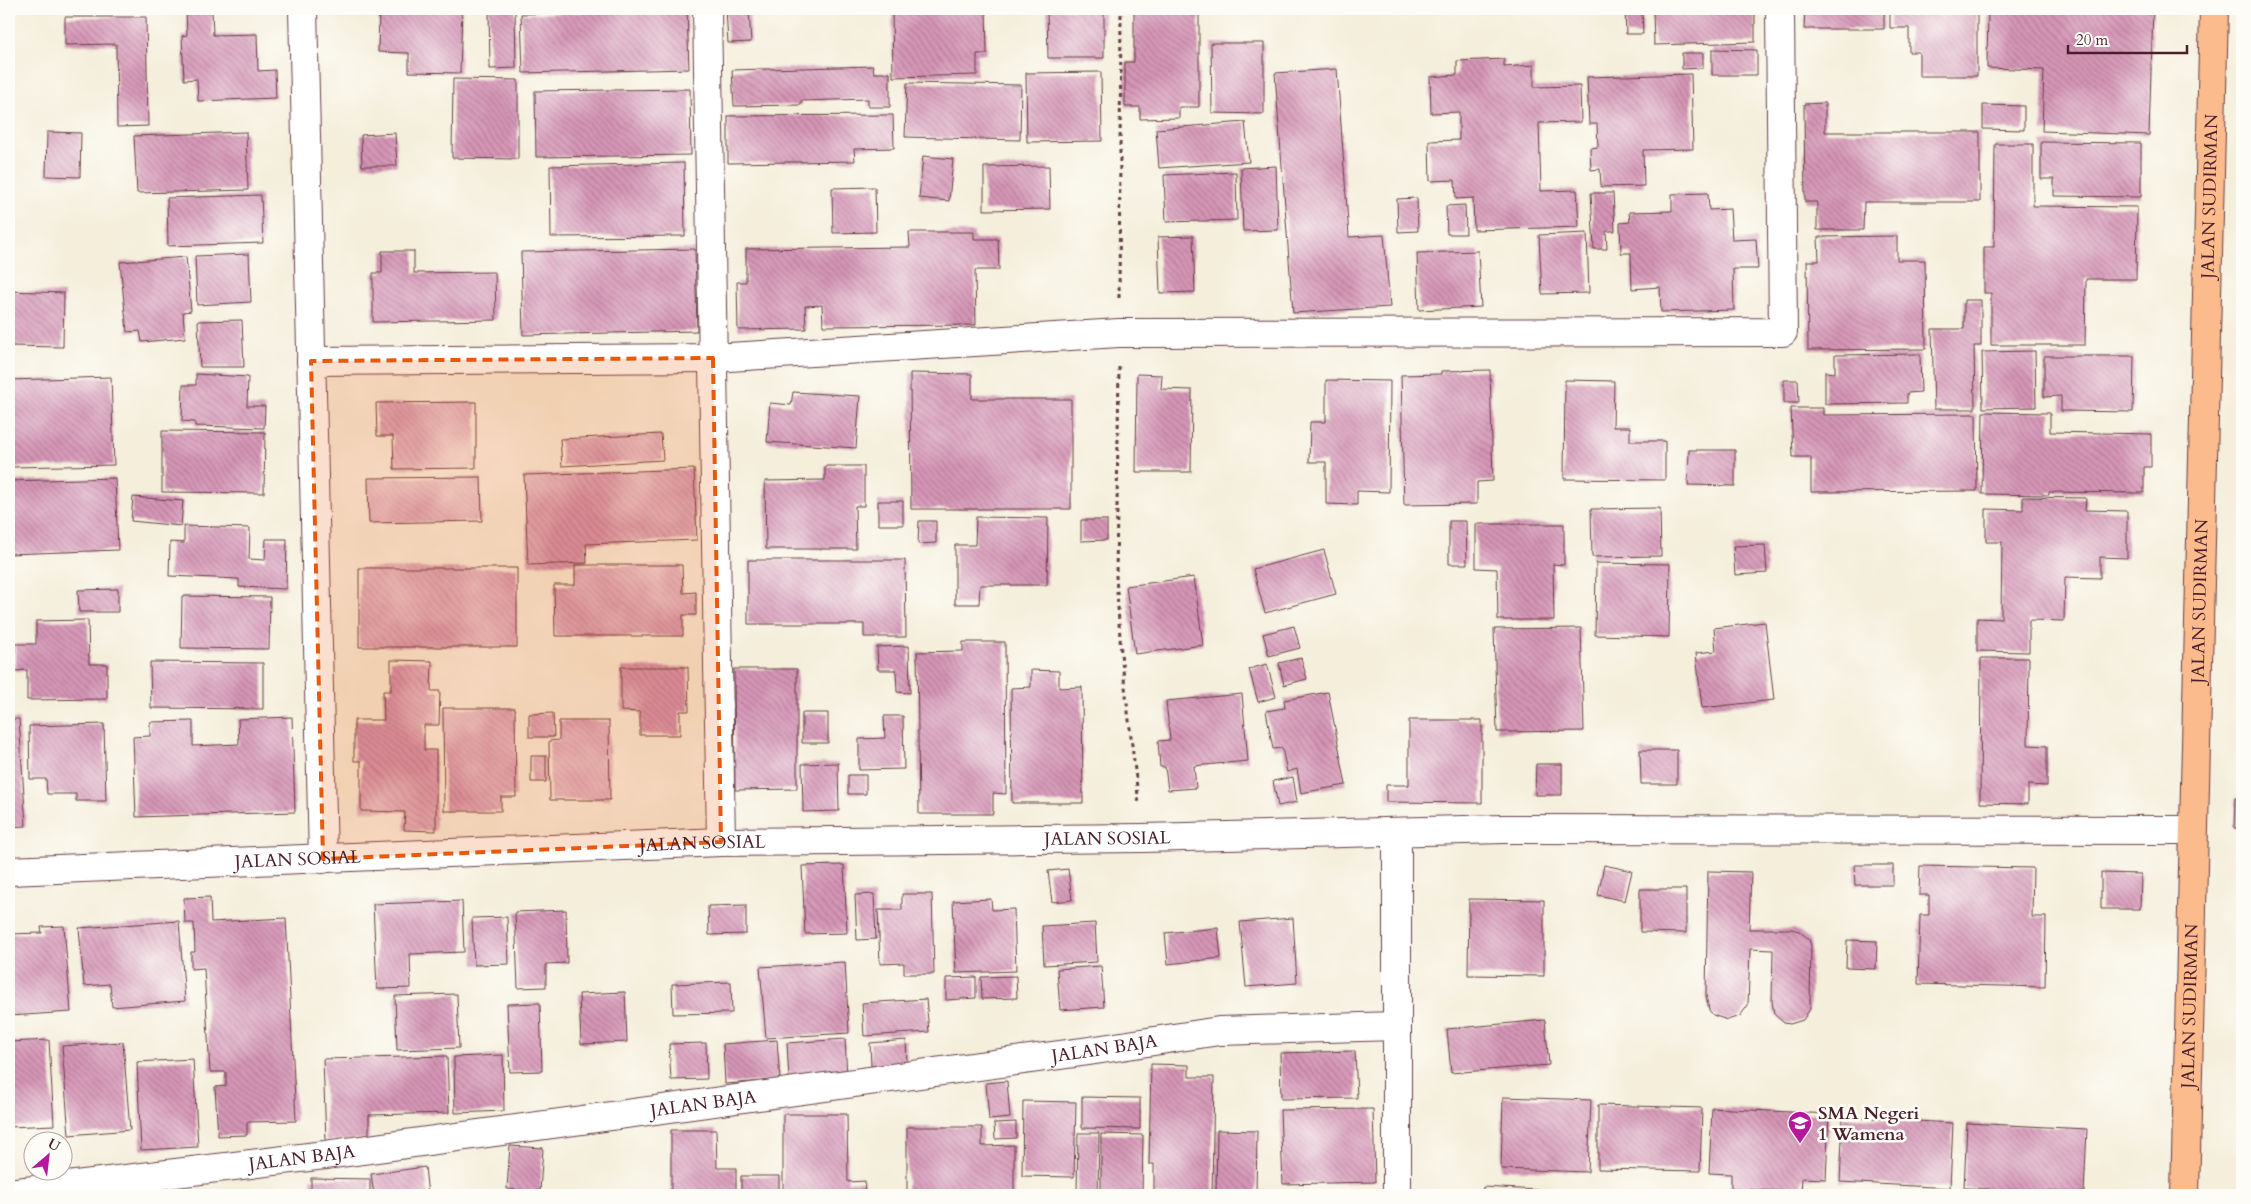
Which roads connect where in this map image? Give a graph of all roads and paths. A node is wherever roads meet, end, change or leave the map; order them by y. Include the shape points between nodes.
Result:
1 (303, 9) edge
2 (707, 9) edge
3 (1121, 9) edge
4 (1780, 9) edge
5 (2214, 9) edge
6 (1119, 333) junction
7 (713, 358) junction
8 (311, 361) junction
9 (2193, 830) junction
10 (1397, 832) junction
11 (1144, 838) junction
12 (721, 842) junction
13 (323, 859) junction
14 (9, 871) edge
15 (1397, 1026) junction
16 (9, 1193) edge
17 (1397, 1195) edge
18 (2185, 1195) edge

1 - 8 street
2 - 7 street
3 - 6 path
4 - 6 street via 1783,332
5 - 9 main road, JALAN SUDIRMAN
6 - 7 street
6 - 11 path via 1116,576 1121,653
7 - 8 street
7 - 12 street
8 - 13 street
9 - 10 street, JALAN SOSIAL via 1504,829
9 - 18 main road, JALAN SUDIRMAN
10 - 11 street, JALAN SOSIAL
10 - 15 street
11 - 12 street, JALAN SOSIAL
12 - 13 street, JALAN SOSIAL
13 - 14 street, JALAN SOSIAL
15 - 16 street, JALAN BAJA via 1219,1031 325,1155
15 - 17 street

